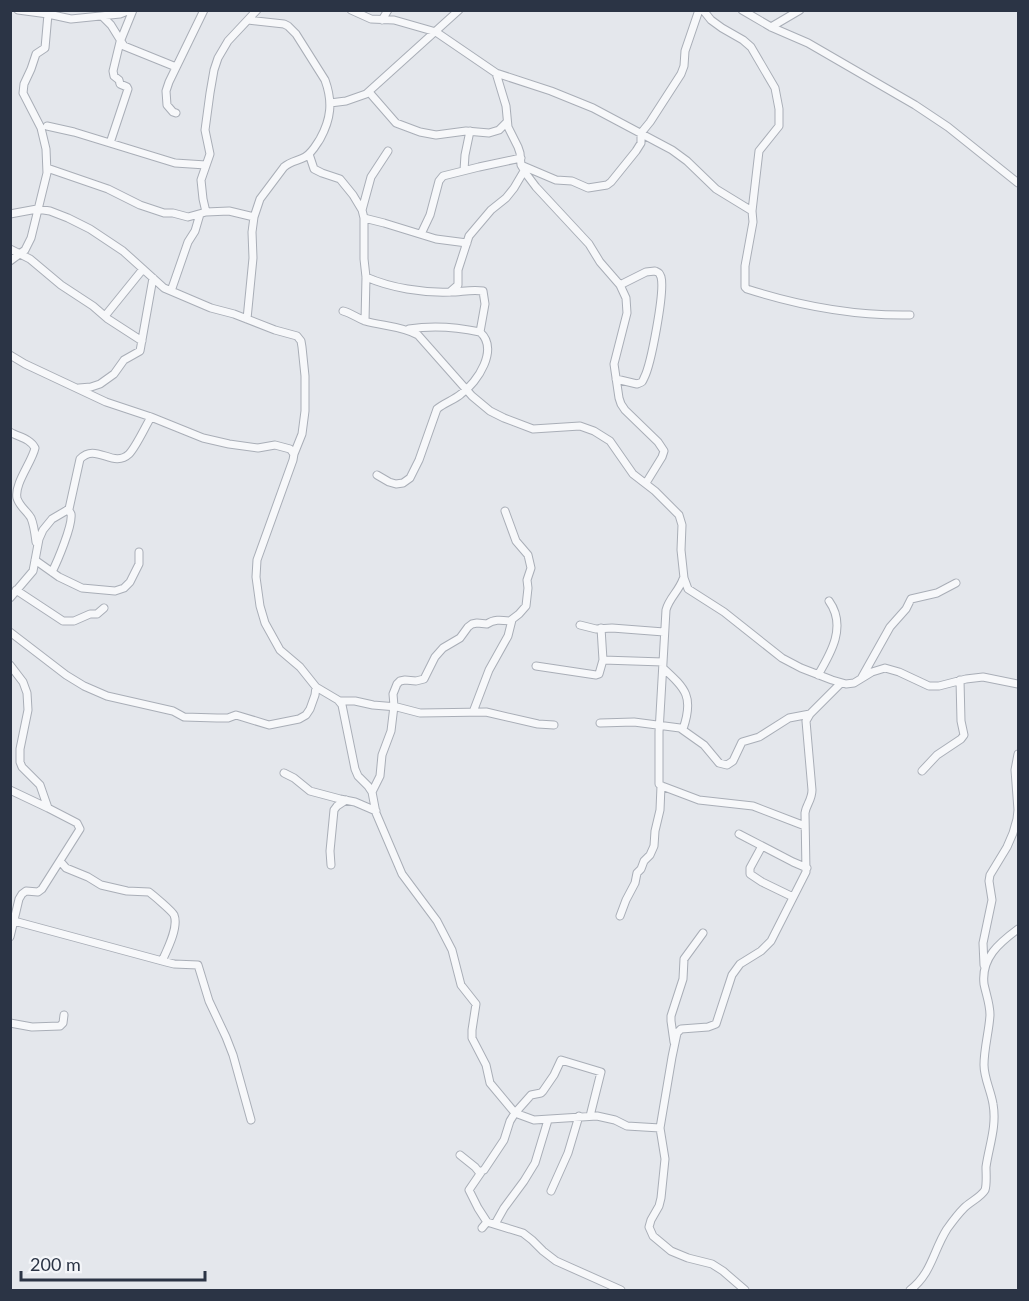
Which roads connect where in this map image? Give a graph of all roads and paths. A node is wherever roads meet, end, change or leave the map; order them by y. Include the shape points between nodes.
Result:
1 (18, 10) edge
2 (132, 10) edge
3 (204, 10) edge
4 (257, 10) edge
5 (351, 10) edge
6 (388, 10) edge
7 (459, 10) edge
8 (701, 10) edge
9 (742, 10) edge
10 (800, 10) edge
11 (48, 14) junction
12 (102, 17) dead end
13 (248, 20) junction
14 (382, 20) junction
15 (771, 27) junction
16 (436, 32) junction
17 (120, 42) junction
18 (176, 67) junction
19 (496, 74) junction
20 (369, 92) junction
21 (330, 103) junction
22 (176, 113) dead end
23 (507, 122) junction
24 (47, 126) dead end
25 (470, 131) junction
26 (641, 133) junction
27 (110, 143) junction
28 (388, 151) dead end
29 (309, 154) junction
30 (206, 165) junction
31 (522, 165) junction
32 (47, 168) junction
33 (464, 170) junction
34 (1018, 183) edge
35 (37, 209) junction
36 (362, 210) junction
37 (752, 211) junction
38 (203, 213) junction
39 (10, 214) edge
40 (254, 217) junction
41 (364, 218) junction
42 (421, 234) junction
43 (467, 243) junction
44 (10, 249) edge
45 (21, 254) junction
46 (10, 261) edge
47 (143, 269) junction
48 (153, 278) junction
49 (366, 278) junction
50 (620, 285) junction
51 (171, 291) junction
52 (450, 292) junction
53 (343, 310) dead end
54 (910, 315) dead end
55 (105, 316) junction
56 (247, 319) junction
57 (365, 321) junction
58 (406, 330) junction
59 (480, 332) junction
60 (142, 341) junction
61 (10, 355) edge
62 (616, 379) junction
63 (76, 388) junction
64 (467, 389) junction
65 (151, 417) junction
66 (10, 432) edge
67 (294, 454) junction
68 (377, 475) dead end
69 (646, 483) junction
70 (68, 509) junction
71 (505, 511) dead end
72 (37, 546) junction
73 (140, 552) dead end
74 (35, 561) junction
75 (52, 572) junction
76 (684, 578) junction
77 (956, 584) dead end
78 (16, 590) junction
79 (10, 598) edge
80 (829, 602) dead end
81 (105, 608) dead end
82 (512, 620) junction
83 (580, 625) dead end
84 (601, 628) junction
85 (10, 632) edge
86 (664, 632) junction
87 (603, 660) junction
88 (10, 665) edge
89 (663, 665) junction
90 (536, 666) dead end
91 (818, 675) junction
92 (861, 679) junction
93 (960, 680) junction
94 (841, 683) junction
95 (1018, 684) edge
96 (316, 687) junction
97 (340, 702) junction
98 (394, 706) junction
99 (473, 712) junction
100 (810, 714) junction
101 (600, 723) dead end
102 (554, 725) dead end
103 (659, 725) junction
104 (683, 729) junction
105 (1018, 754) edge
106 (922, 771) dead end
107 (284, 773) dead end
108 (661, 786) junction
109 (10, 790) edge
110 (372, 792) junction
111 (346, 800) junction
112 (48, 808) junction
113 (376, 811) junction
114 (805, 826) junction
115 (739, 834) dead end
116 (762, 846) junction
117 (60, 861) junction
118 (331, 865) dead end
119 (807, 868) junction
120 (793, 897) junction
121 (620, 916) dead end
122 (14, 921) junction
123 (1018, 929) edge
124 (703, 933) dead end
125 (10, 937) edge
126 (162, 961) junction
127 (984, 968) junction
128 (64, 1015) dead end
129 (10, 1023) edge
130 (674, 1045) junction
131 (515, 1113) junction
132 (579, 1116) junction
133 (590, 1116) junction
134 (251, 1120) dead end
135 (548, 1120) junction
136 (660, 1128) junction
137 (460, 1155) dead end
138 (482, 1171) junction
139 (551, 1191) dead end
140 (495, 1224) junction
141 (621, 1290) edge
142 (742, 1290) edge
143 (910, 1290) edge

1 - 11 street
2 - 11 street via 70,20
2 - 17 street
3 - 18 street
4 - 13 street
5 - 14 street
6 - 14 street
7 - 16 street
8 - 26 street via 685,51 683,69
8 - 37 street via 751,47 775,86 779,124 759,151
9 - 15 street
10 - 15 street
11 - 32 street via 45,48 36,54 22,89 41,128
12 - 17 street
13 - 21 street via 290,27 326,80
13 - 30 street via 228,41 214,70 205,128 210,152
14 - 16 street
15 - 34 street via 808,43 915,105
16 - 19 street
16 - 20 street
17 - 18 street
17 - 27 street via 113,73 128,89
18 - 22 street via 166,91 167,105
19 - 23 street
19 - 26 street via 578,101
20 - 21 street
20 - 25 street via 396,123 410,129 436,135
21 - 29 street via 328,122
23 - 25 street via 491,132
23 - 31 street
24 - 27 street
25 - 33 street
26 - 31 street via 641,144 632,157 604,186 588,188 556,180
26 - 37 street via 672,150 716,189
27 - 30 street via 175,163
28 - 36 street via 372,176
29 - 36 street via 315,169 340,179
29 - 40 street via 279,172 260,199
30 - 38 street via 201,180
31 - 33 street
31 - 43 street via 514,188 491,210
31 - 50 street via 536,188 585,239
32 - 35 street
32 - 38 street via 156,211 188,217
33 - 42 street via 439,181
35 - 39 street
35 - 45 street via 31,238
35 - 47 street via 90,229
36 - 41 street
37 - 54 street via 746,289 836,311
38 - 40 street via 229,212
38 - 51 street
40 - 56 street
41 - 42 street
41 - 49 street
42 - 43 street
43 - 52 street via 458,270 458,285
44 - 45 street
45 - 46 street
45 - 55 street
47 - 48 street
47 - 55 street
48 - 51 street
48 - 60 street
49 - 52 street via 423,292
49 - 57 street
50 - 62 street via 627,306 614,362
50 - 62 street via 655,271 661,277 662,292 644,380 637,384
51 - 56 street
52 - 59 street via 484,291
53 - 57 street
55 - 60 street
56 - 67 street via 296,335 301,341 305,411
57 - 58 street
58 - 59 street via 434,327
58 - 64 street via 418,334
59 - 64 street via 488,352
60 - 63 street via 140,352 124,360 97,386
61 - 63 street
62 - 69 street via 623,407 664,451
63 - 65 street
64 - 68 street via 437,409 410,478 396,484
64 - 69 street via 490,411 528,427 576,426 594,431 610,441 633,474
65 - 67 street via 210,440 258,448 275,445
65 - 70 street via 123,459 92,452 81,457
66 - 72 street via 34,446 17,496 31,519
67 - 96 street via 257,560 257,589 262,614 276,644
69 - 76 street via 682,521
70 - 72 street via 46,525
70 - 75 street via 68,530
71 - 82 street via 531,568 526,580 526,606
72 - 74 street
73 - 75 street via 138,566 120,590 82,588
74 - 75 street
74 - 78 street via 31,574
76 - 86 street via 668,605
76 - 91 street via 691,592 724,612 777,655
77 - 92 street via 910,599
78 - 79 street
78 - 81 street via 64,621 96,615
80 - 91 street via 836,622 836,638
82 - 98 street via 468,627 460,638 440,651 424,679 398,683 393,694
82 - 99 street
83 - 84 street
84 - 86 street
84 - 87 street
85 - 96 street via 84,686 184,717 236,715 268,725 299,719 312,706
86 - 89 street
87 - 89 street
87 - 90 street via 596,675
88 - 112 street via 27,693 20,760 40,785
89 - 103 street
89 - 104 street via 679,683 689,705
91 - 94 street
92 - 93 street via 885,668 929,686
92 - 94 street via 854,684
93 - 95 street via 983,677
93 - 106 street via 964,735
94 - 100 street
96 - 97 street
97 - 98 street
97 - 110 street via 356,773
98 - 99 street via 420,713
98 - 110 street via 380,776
99 - 102 street
100 - 104 street via 789,718 759,737 742,741 733,761 726,765 718,763 704,745
100 - 114 street via 806,722 812,794 805,810
101 - 103 street
103 - 104 street
103 - 108 street
105 - 127 street via 1016,826 989,879 992,900 983,943
107 - 111 street via 310,790
108 - 114 street via 699,800 756,807
108 - 121 street via 654,845 637,873
109 - 112 street
110 - 113 street
111 - 113 street
111 - 118 street via 334,810
112 - 117 street via 80,827
113 - 131 street via 402,874 451,946 461,986 476,1005 471,1035 486,1065 489,1081
114 - 119 street
115 - 116 street
116 - 119 street
116 - 120 street via 750,875
117 - 122 street via 41,891 26,891 20,896
117 - 126 street via 66,868 101,885 149,892 171,910 174,926
119 - 120 street
120 - 130 street via 766,947 744,961 732,975 716,1024 681,1029
122 - 125 street
122 - 126 street
123 - 127 street via 989,957
124 - 130 street via 683,962 683,979 671,1016
126 - 134 street via 199,967 226,1037
127 - 143 street via 990,1016 984,1067 994,1113 985,1188 954,1219 926,1275
128 - 129 street via 60,1026
130 - 136 street
131 - 133 street via 531,1095 542,1093 563,1060 601,1073
131 - 135 street
131 - 138 street via 505,1138
132 - 133 street
132 - 135 street
132 - 139 street
133 - 136 street via 606,1117 628,1127
135 - 140 street via 535,1163
136 - 142 street via 665,1160 661,1201 650,1223 650,1232 671,1251 717,1267
137 - 138 street
138 - 140 street via 469,1190 485,1225
140 - 141 street via 523,1233 556,1261

